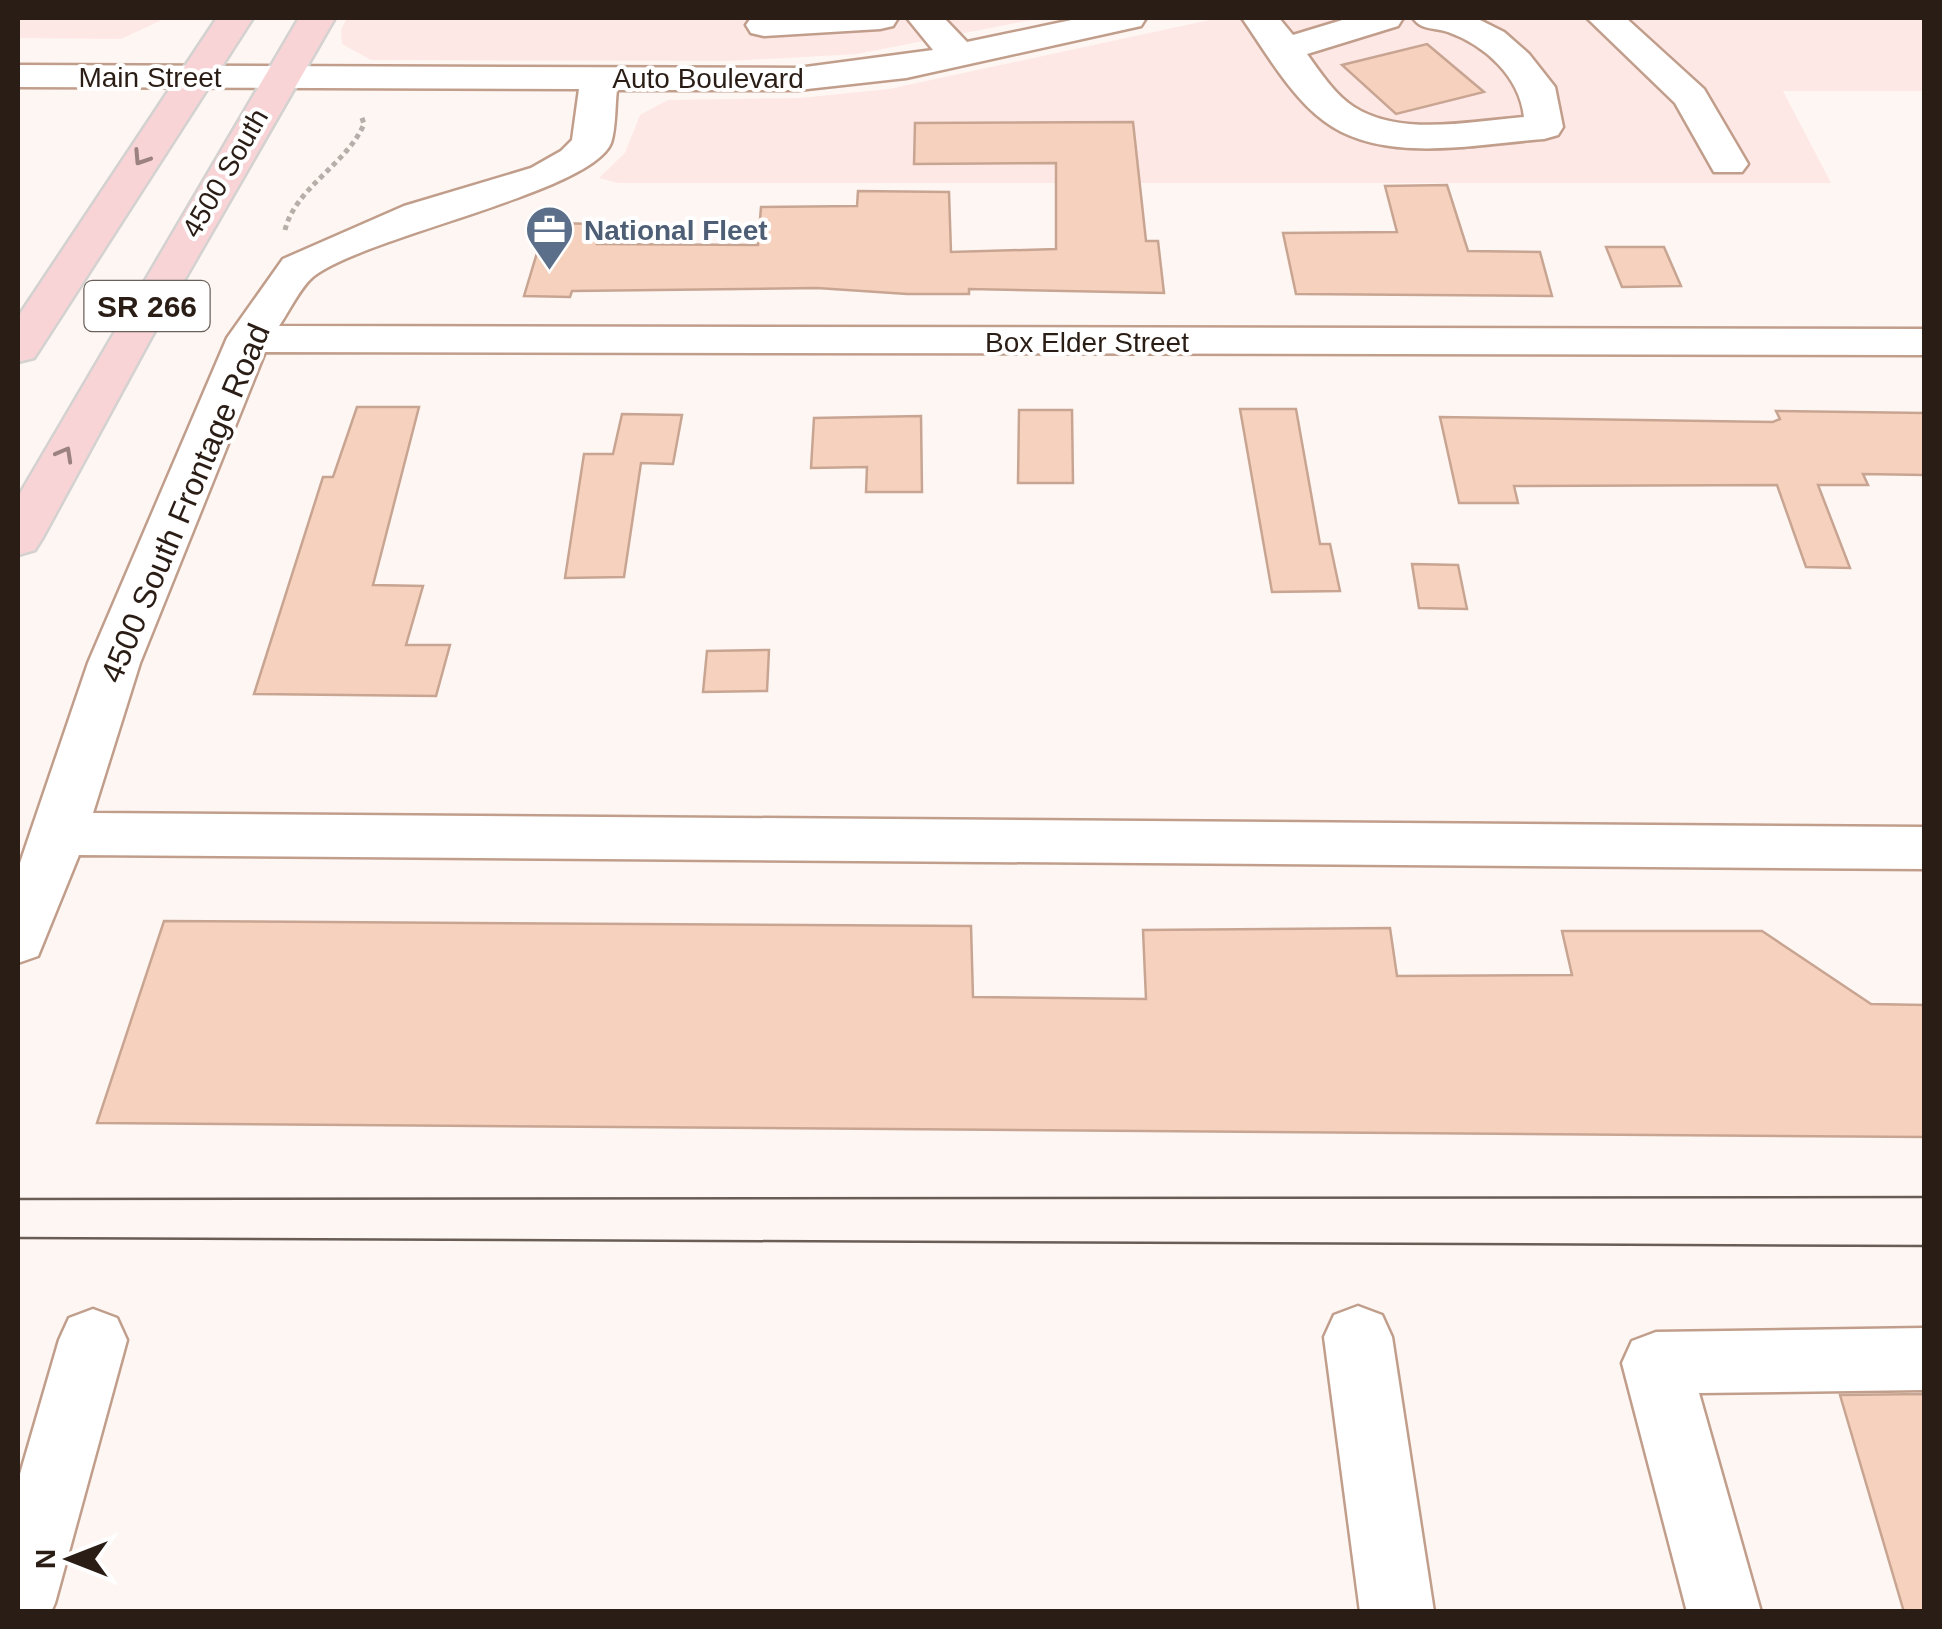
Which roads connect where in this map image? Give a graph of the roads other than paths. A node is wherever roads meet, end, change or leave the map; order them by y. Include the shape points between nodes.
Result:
1 (235, 18) edge
2 (316, 18) edge
3 (880, 18) edge
4 (925, 18) edge
5 (1128, 18) edge
6 (1260, 18) edge
7 (1385, 18) edge
8 (1431, 18) edge
9 (1604, 18) edge
10 (764, 21) edge
11 (1286, 49) junction
12 (959, 56) junction
13 (18, 76) edge
14 (195, 77) junction
15 (282, 77) junction
16 (599, 78) junction
17 (756, 80) junction
18 (1728, 164) dead end
19 (249, 338) junction
20 (1924, 342) edge
21 (18, 349) edge
22 (18, 539) edge
23 (59, 834) junction
24 (1924, 848) edge
25 (18, 940) edge
26 (1358, 1337) dead end
27 (94, 1340) dead end
28 (1924, 1360) edge
29 (18, 1603) edge
30 (1397, 1612) edge
31 (1724, 1612) edge

1 - 14 main road, SR 266
2 - 15 main road, 4500 South / SR 266
3 - 10 street
4 - 12 street
5 - 12 street, Auto Boulevard
6 - 11 street
7 - 11 street
8 - 11 street via 1456,19 1490,39 1539,90 1544,127 1396,134 1359,126 1336,112
9 - 18 street via 1691,97
10 - 17 street
12 - 17 street, Auto Boulevard via 865,73
13 - 14 street, Main Street
14 - 15 street, Main Street
14 -> 21 main road, SR 266
15 - 16 street, Auto Boulevard
22 -> 15 main road, 4500 South / SR 266
16 - 17 street, Auto Boulevard
16 - 19 street, 4500 South Frontage Road via 597,122 575,159 545,176 418,215 298,268
19 - 20 street, Box Elder Street
19 - 23 street, 4500 South Frontage Road via 114,663
23 - 24 street
23 - 25 street, 4500 South Frontage Road
26 - 30 street
27 - 29 street
28 - 31 street via 1656,1362

